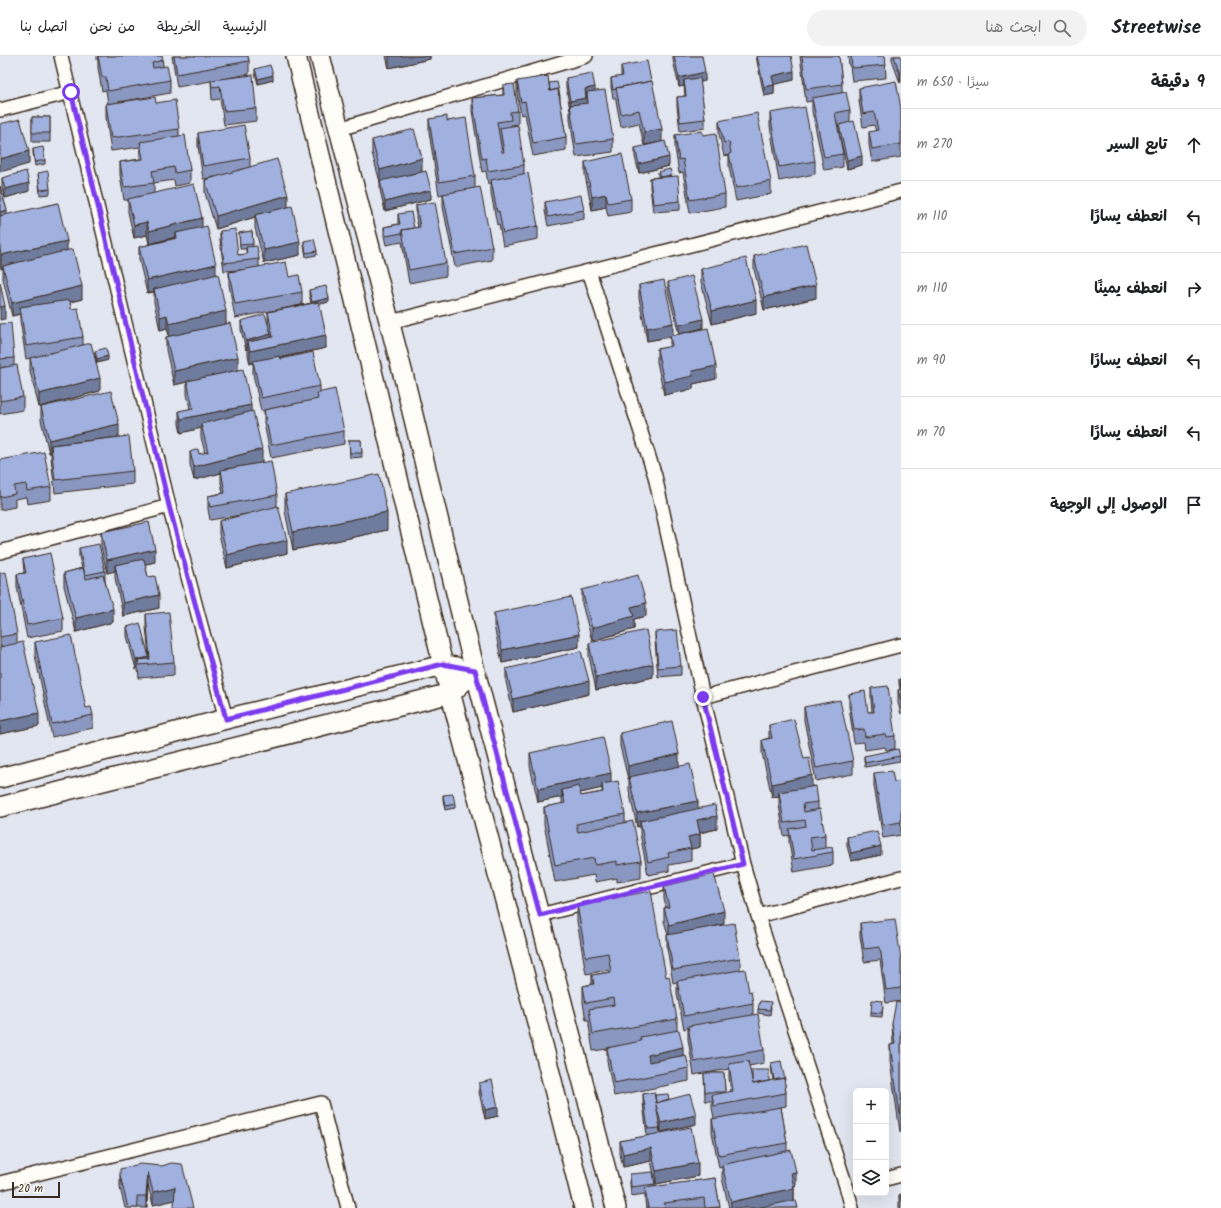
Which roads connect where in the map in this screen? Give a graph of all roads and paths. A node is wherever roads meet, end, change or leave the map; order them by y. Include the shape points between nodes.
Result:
1 (62, 56) edge
2 (296, 56) edge
3 (320, 56) edge
4 (586, 56) edge
5 (551, 61) edge
6 (71, 92) junction
7 (0, 110) edge
8 (339, 129) junction
9 (901, 191) edge
10 (589, 271) junction
11 (390, 322) junction
12 (169, 506) junction
13 (0, 552) edge
14 (901, 645) edge
15 (443, 664) junction
16 (475, 670) junction
17 (451, 693) junction
18 (703, 697) junction
19 (226, 719) junction
20 (0, 778) edge
21 (0, 807) edge
22 (743, 864) junction
23 (901, 878) edge
24 (540, 915) junction
25 (758, 916) junction
26 (901, 1175) edge
27 (889, 1178) edge
28 (0, 1183) edge
29 (851, 1188) edge
30 (348, 1208) edge
31 (584, 1208) edge
32 (616, 1208) edge
33 (852, 1208) edge

1 - 6 street
2 - 15 street
3 - 8 street
4 - 5 street
5 - 8 street
6 - 7 street
6 - 12 street
8 - 11 street
9 - 10 street
10 - 11 street
10 - 18 street via 655,476
11 - 16 street
12 - 13 street
12 - 19 street
14 - 18 street
15 - 16 street
15 - 17 street
15 - 19 street
16 - 17 street
16 - 24 street
17 - 21 street
17 - 31 street
18 - 22 street
19 - 20 street
22 - 24 street
22 - 25 street
23 - 25 street
24 - 32 street
25 - 29 street
26 - 27 street
28 - 30 street via 321,1103
29 - 33 street

